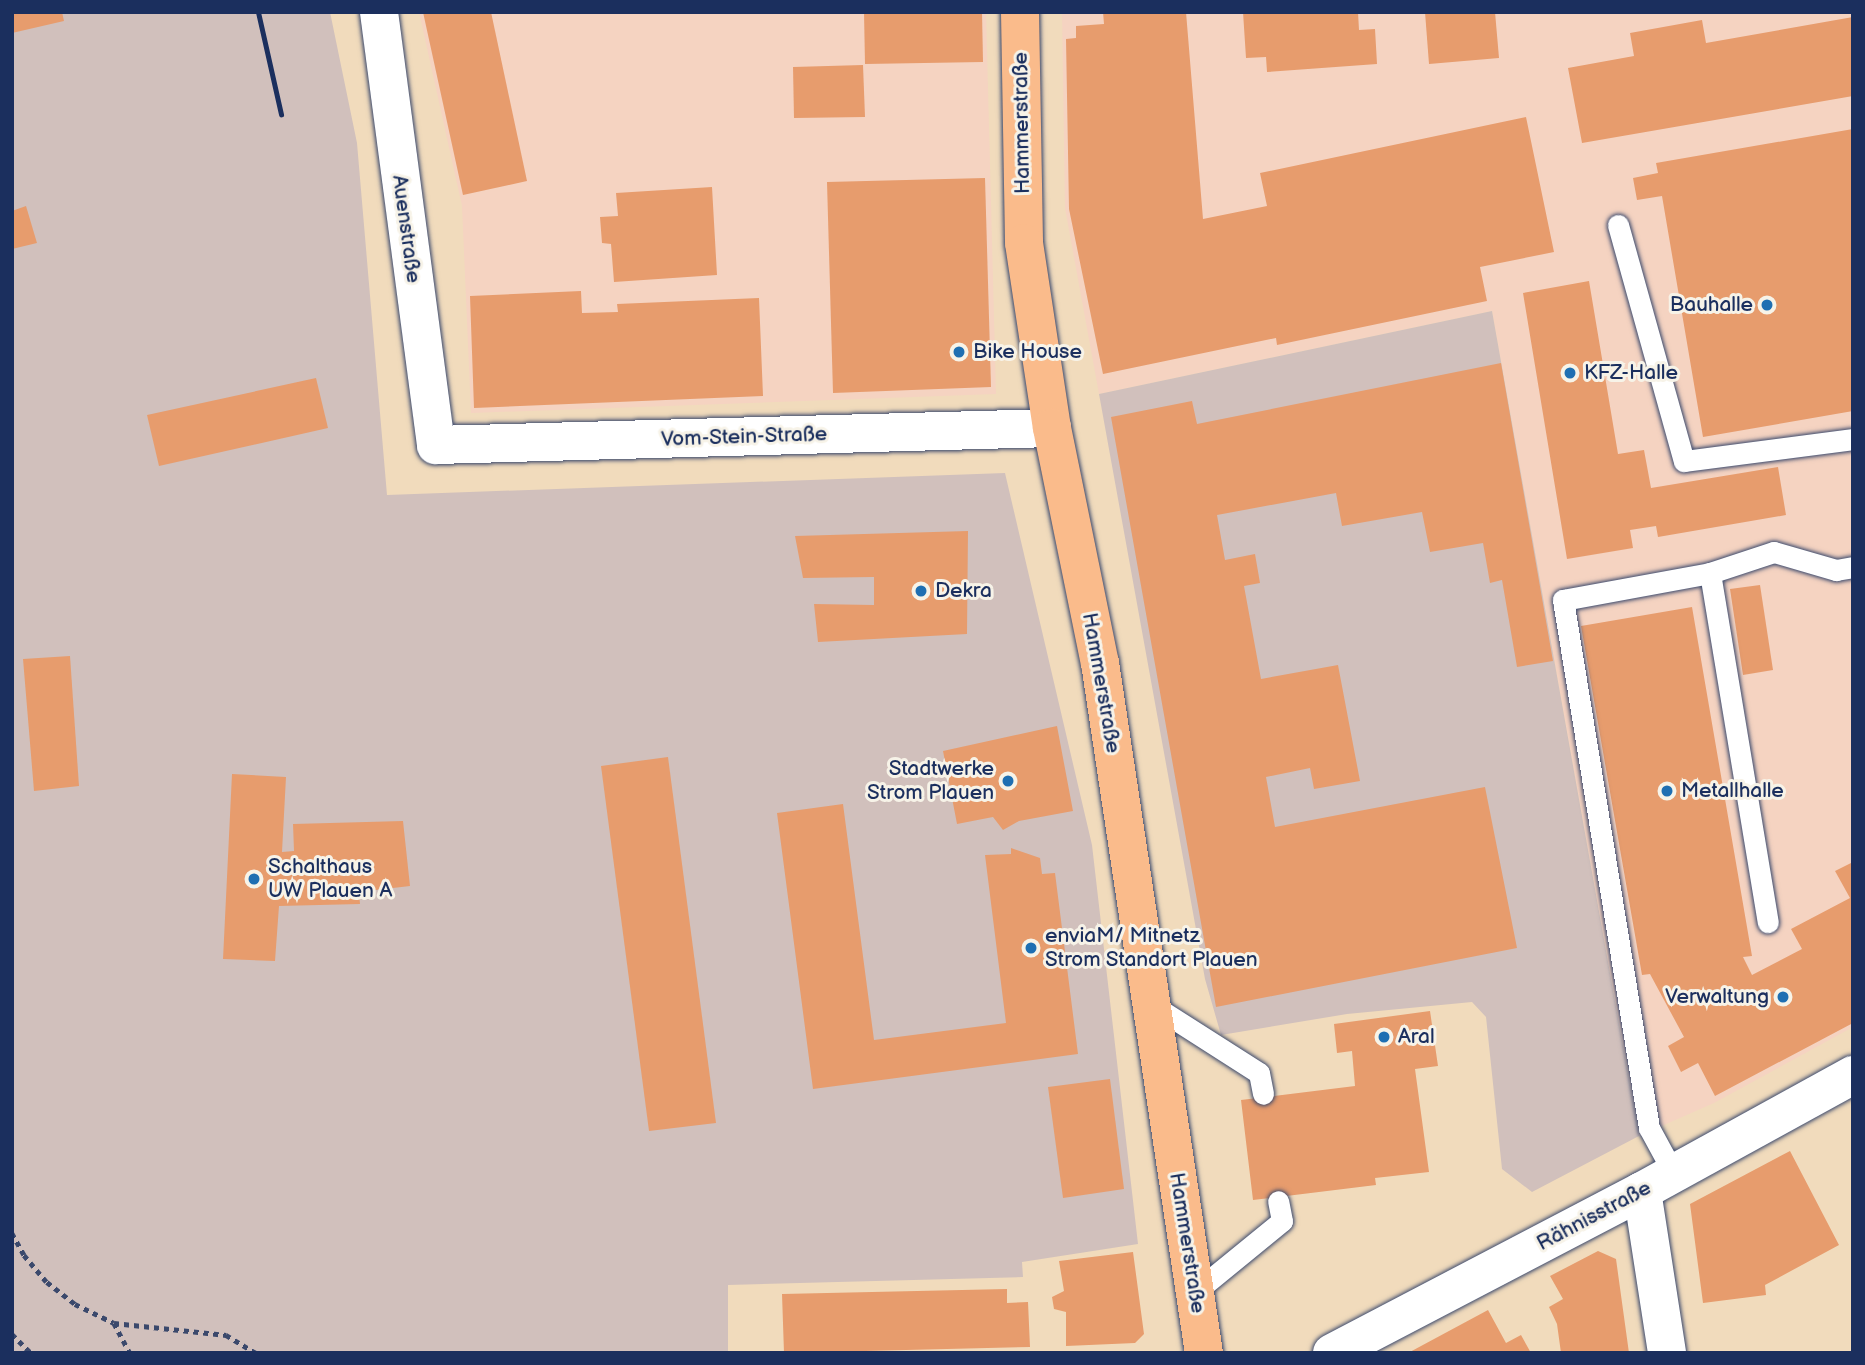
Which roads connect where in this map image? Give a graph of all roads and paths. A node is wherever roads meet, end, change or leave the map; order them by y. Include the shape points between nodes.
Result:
1 (379, 12) edge
2 (1020, 12) edge
3 (1618, 225) dead end
4 (1052, 428) junction
5 (1853, 439) edge
6 (436, 445) joint
7 (1853, 567) edge
8 (1710, 573) junction
9 (1768, 922) dead end
10 (1151, 1004) junction
11 (1853, 1074) edge
12 (1263, 1094) dead end
13 (1658, 1182) junction
14 (1278, 1201) dead end
15 (12, 1233) edge
16 (1195, 1292) junction
17 (114, 1323) junction
18 (12, 1334) edge
19 (31, 1353) edge
20 (130, 1353) edge
21 (256, 1353) edge
22 (1204, 1353) edge
23 (1332, 1353) edge
24 (1667, 1353) edge

1 - 6 street, Auenstraße
2 - 4 main road, Hammerstraße via 1024,243
3 - 5 lane via 1684,461
4 - 6 street, Vom-Stein-Straße
4 - 10 main road, Hammerstraße via 1100,663
7 - 8 lane via 1836,570 1774,552
8 - 9 lane
8 - 13 lane via 1563,600
10 - 12 lane via 1259,1073
10 - 16 main road, Hammerstraße
11 - 13 street, Rähnisstraße
13 - 23 street, Rähnisstraße
13 - 24 street
14 - 16 lane via 1282,1221
15 - 17 path via 23,1255 47,1282 75,1304
16 - 22 main road, Hammerstraße
17 - 20 path
17 - 21 path via 206,1330 226,1335
18 - 19 path

